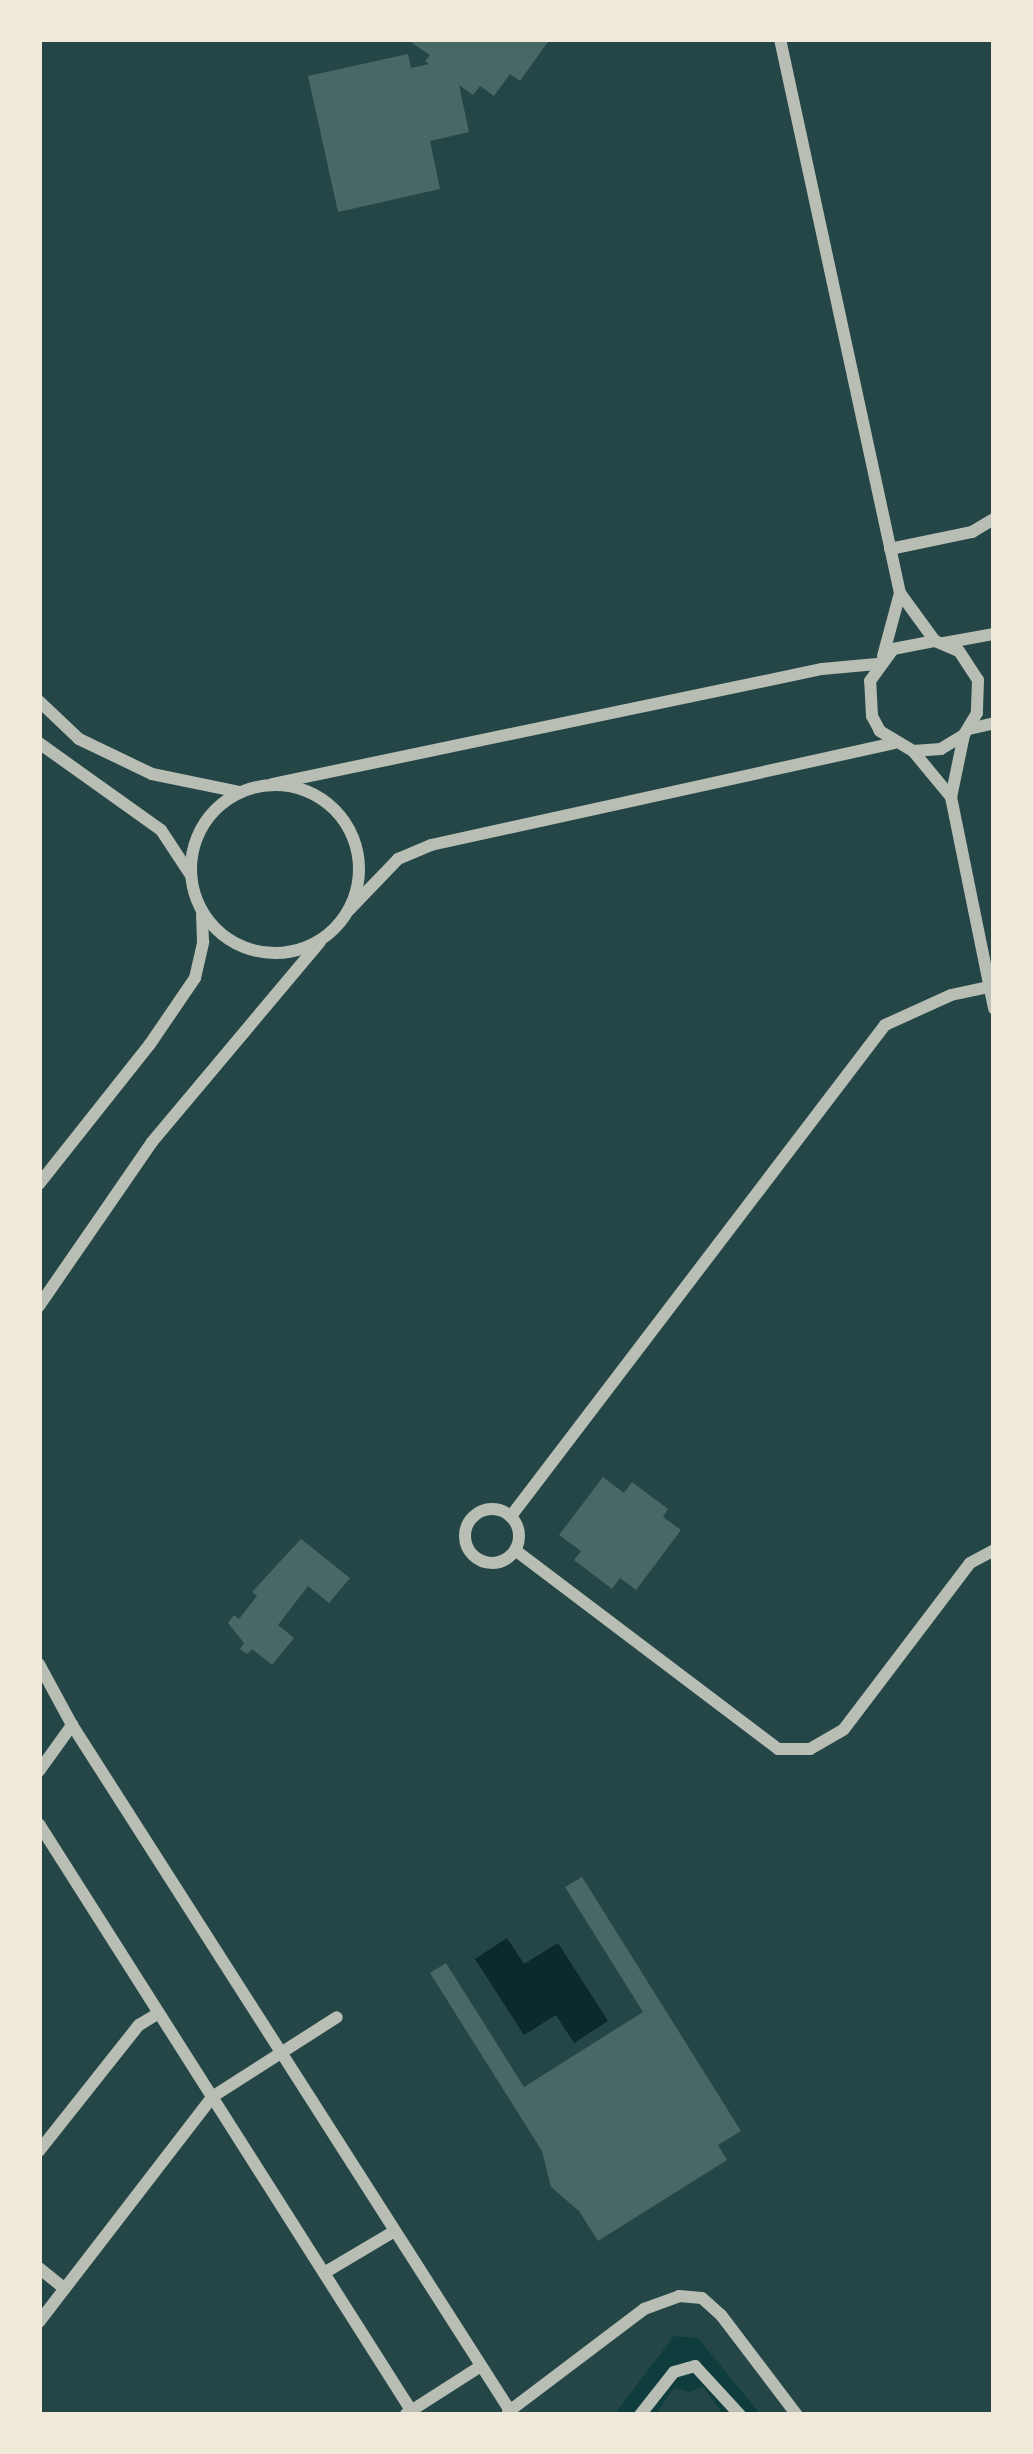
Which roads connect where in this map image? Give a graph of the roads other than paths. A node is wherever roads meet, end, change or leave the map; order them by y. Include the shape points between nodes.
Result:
1 (780, 39) edge
2 (994, 519) edge
3 (890, 549) junction
4 (900, 593) junction
5 (994, 634) edge
6 (940, 642) junction
7 (880, 662) junction
8 (39, 701) edge
9 (994, 723) edge
10 (967, 732) junction
11 (39, 743) edge
12 (893, 743) junction
13 (913, 751) junction
14 (272, 784) junction
15 (240, 792) junction
16 (951, 797) junction
17 (190, 875) junction
18 (349, 910) junction
19 (202, 913) junction
20 (322, 939) junction
21 (989, 986) junction
22 (994, 1009) edge
23 (39, 1184) edge
24 (39, 1306) edge
25 (511, 1516) junction
26 (514, 1550) junction
27 (994, 1550) edge
28 (39, 1664) edge
29 (72, 1725) junction
30 (39, 1771) edge
31 (39, 1824) edge
32 (159, 2013) junction
33 (337, 2017) dead end
34 (280, 2054) junction
35 (212, 2097) junction
36 (39, 2151) edge
37 (393, 2232) junction
38 (39, 2269) edge
39 (324, 2273) junction
40 (64, 2289) junction
41 (39, 2322) edge
42 (481, 2366) junction
43 (508, 2412) edge
44 (410, 2413) edge
45 (640, 2415) edge
46 (740, 2415) edge
47 (797, 2415) edge

1 - 3 street
2 - 3 street via 972,532
3 - 4 street
4 - 6 street
4 - 7 street
5 - 6 street
6 - 7 street via 906,643
6 - 10 street via 978,680
7 - 12 street via 868,698
7 - 14 street
8 - 15 street via 80,739 152,774
9 - 10 street
10 - 13 street via 940,749
10 - 16 street
11 - 17 street via 161,830
12 - 13 street
12 - 18 street via 431,845 398,859
13 - 16 street
14 - 15 street
14 - 18 street via 321,797 340,814 359,861
15 - 17 street via 202,826
16 - 21 street
17 - 19 street
18 - 20 street
19 - 20 street via 243,948 270,954
19 - 23 street via 195,979
20 - 24 street via 152,1142
21 - 22 street
21 - 25 street via 885,1025
25 - 26 street
25 - 26 street via 480,1511 464,1538 485,1562
26 - 27 street via 778,1749 810,1749 844,1729 970,1563
28 - 29 street
29 - 30 street
29 - 34 street
31 - 32 street
32 - 35 street
32 - 36 street via 139,2026
33 - 34 street
34 - 35 street
34 - 37 street
35 - 39 street
35 - 40 street
37 - 39 street
37 - 42 street
38 - 40 street
39 - 44 street
40 - 41 street
42 - 43 street
42 - 44 street
43 - 47 street via 644,2309 679,2296 702,2298 721,2315
45 - 46 street via 674,2372 695,2366

